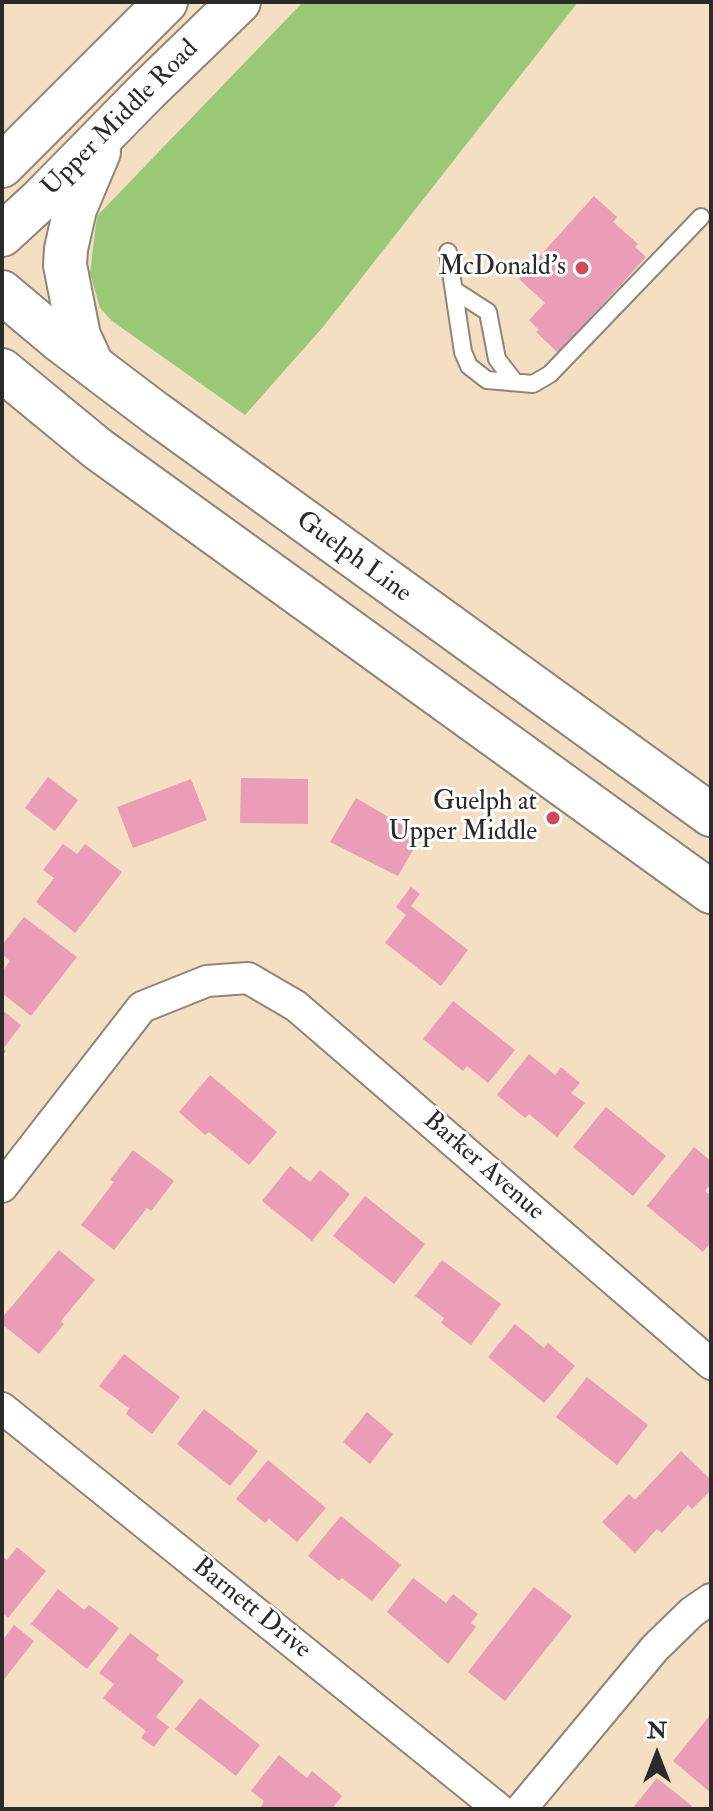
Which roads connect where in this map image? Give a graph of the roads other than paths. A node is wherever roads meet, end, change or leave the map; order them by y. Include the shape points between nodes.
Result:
1 (166, 2) edge
2 (239, 2) edge
3 (68, 100) junction
4 (2, 125) edge
5 (107, 132) junction
6 (2, 166) edge
7 (701, 217) dead end
8 (2, 235) edge
9 (448, 252) dead end
10 (454, 290) junction
11 (2, 292) edge
12 (92, 364) junction
13 (2, 370) edge
14 (514, 381) junction
15 (18, 396) edge
16 (572, 791) junction
17 (697, 805) edge
18 (711, 892) edge
19 (2, 1187) edge
20 (711, 1364) edge
21 (2, 1408) edge
22 (711, 1599) edge
23 (499, 1809) edge
24 (521, 1809) edge

1 - 3 main road, Upper Middle Road
2 - 5 main road, Upper Middle Road
3 - 4 main road
3 - 6 main road, Upper Middle Road
5 - 8 main road, Upper Middle Road
5 - 12 main road via 75,209 66,249 69,297
7 - 14 lane via 550,374 533,384
9 - 10 lane
10 - 14 lane via 488,312 497,359
10 - 14 lane via 469,366 487,380
11 - 12 main road, Guelph Line
12 - 17 main road, Guelph Line
13 - 15 main road
15 - 16 main road
16 - 17 main road
16 - 18 main road
19 - 20 street, Barker Avenue via 142,1007 207,981 248,978 296,1006
21 - 23 street, Barnett Drive
22 - 24 street via 655,1648

